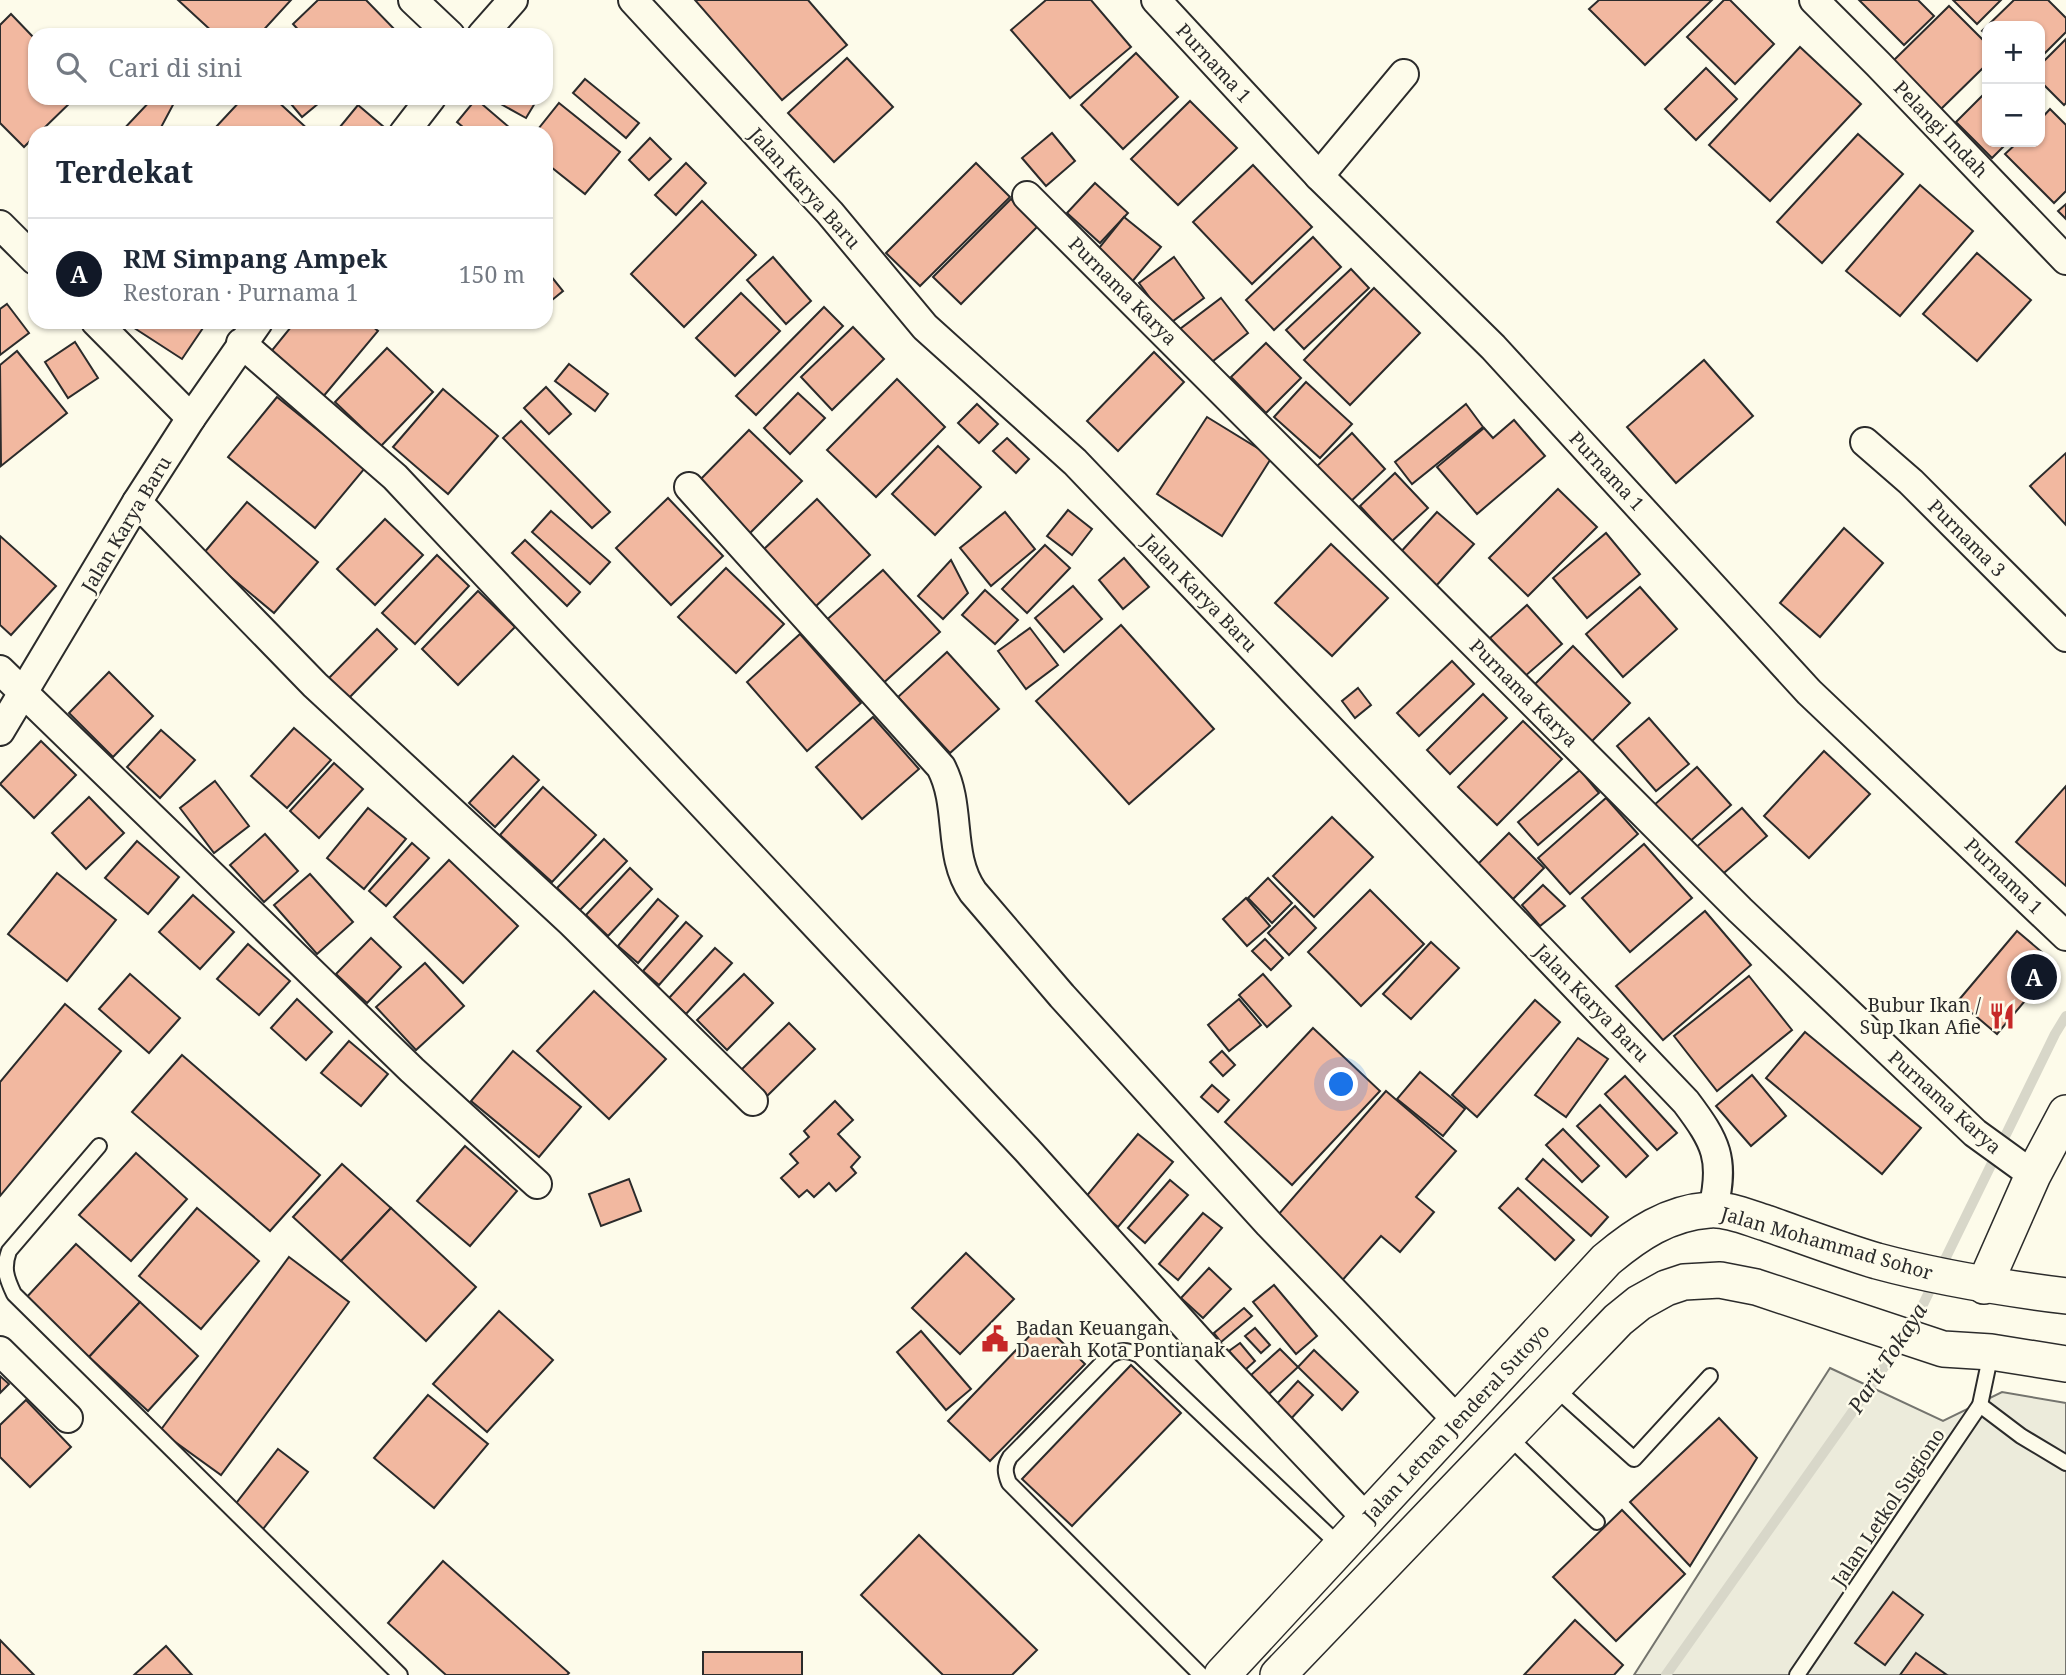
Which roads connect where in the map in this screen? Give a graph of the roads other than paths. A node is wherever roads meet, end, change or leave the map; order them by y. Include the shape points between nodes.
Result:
1 (413, 0) edge
2 (513, 0) edge
3 (633, 0) edge
4 (1156, 0) edge
5 (1814, 0) edge
6 (443, 28) edge
7 (488, 28) edge
8 (1404, 74) dead end
9 (426, 105) edge
10 (410, 126) edge
11 (1319, 176) junction
12 (1027, 196) dead end
13 (0, 225) edge
14 (28, 253) edge
15 (2066, 260) edge
16 (103, 329) edge
17 (250, 333) edge
18 (191, 418) junction
19 (1865, 442) dead end
20 (689, 487) dead end
21 (137, 502) junction
22 (2066, 637) edge
23 (0, 670) edge
24 (23, 693) junction
25 (0, 731) edge
26 (2066, 936) edge
27 (753, 1101) dead end
28 (2066, 1113) edge
29 (99, 1146) dead end
30 (2021, 1167) junction
31 (537, 1184) dead end
32 (1713, 1209) junction
33 (1976, 1284) junction
34 (2066, 1296) edge
35 (0, 1351) edge
36 (1991, 1352) junction
37 (2066, 1364) edge
38 (1710, 1376) dead end
39 (1554, 1387) junction
40 (1980, 1405) junction
41 (68, 1418) dead end
42 (1458, 1421) junction
43 (1508, 1436) junction
44 (2066, 1463) edge
45 (1367, 1519) junction
46 (1597, 1522) dead end
47 (1341, 1547) junction
48 (400, 1675) edge
49 (1202, 1675) edge
50 (1222, 1675) edge
51 (1278, 1675) edge
52 (1797, 1675) edge

1 - 6 street
2 - 7 street
3 - 32 street, Jalan Karya Baru via 830,213 925,327 1075,462 1686,1102 1715,1145 1720,1170
4 - 11 street, Purnama 1
5 - 15 street, Pelangi Indah
8 - 11 street
9 - 10 street
11 - 26 street, Purnama 1 via 1493,347 1810,692
12 - 30 street, Purnama Karya via 1740,910 1975,1133
13 - 14 street
16 - 18 street
17 - 18 street, Jalan Karya Baru
17 - 45 street via 395,477
18 - 21 street, Jalan Karya Baru
19 - 22 street, Purnama 3
20 - 42 street via 941,767 953,798 959,866 973,892 1269,1224
21 - 24 street, Jalan Karya Baru
21 - 27 street via 315,685 572,923
23 - 24 street
24 - 25 street, Jalan Karya Baru
24 - 31 street via 412,1070
28 - 30 street
29 - 48 lane via 9,1251 5,1275 14,1294
30 - 33 street
32 - 33 street, Jalan Mohammad Sohor via 1876,1261
32 - 42 street, Jalan Letnan Jenderal Sutoyo via 1660,1222 1606,1260
33 - 34 street, Jalan Mohammad Sohor
35 - 41 street
36 - 37 street
36 - 39 street via 1943,1349 1756,1287 1720,1280 1684,1282 1639,1303
36 - 40 lane, Jalan Letkol Sugiono
38 - 39 lane via 1634,1459
39 - 43 street
40 - 44 lane
40 - 52 lane, Jalan Letkol Sugiono
42 - 45 street, Jalan Letnan Jenderal Sutoyo
43 - 46 lane
43 - 51 street
45 - 47 street, Jalan Letnan Jenderal Sutoyo
47 - 49 lane via 1139,1355 1118,1350 1109,1356 1010,1457 1006,1474 1009,1483
47 - 50 street, Jalan Letnan Jenderal Sutoyo

